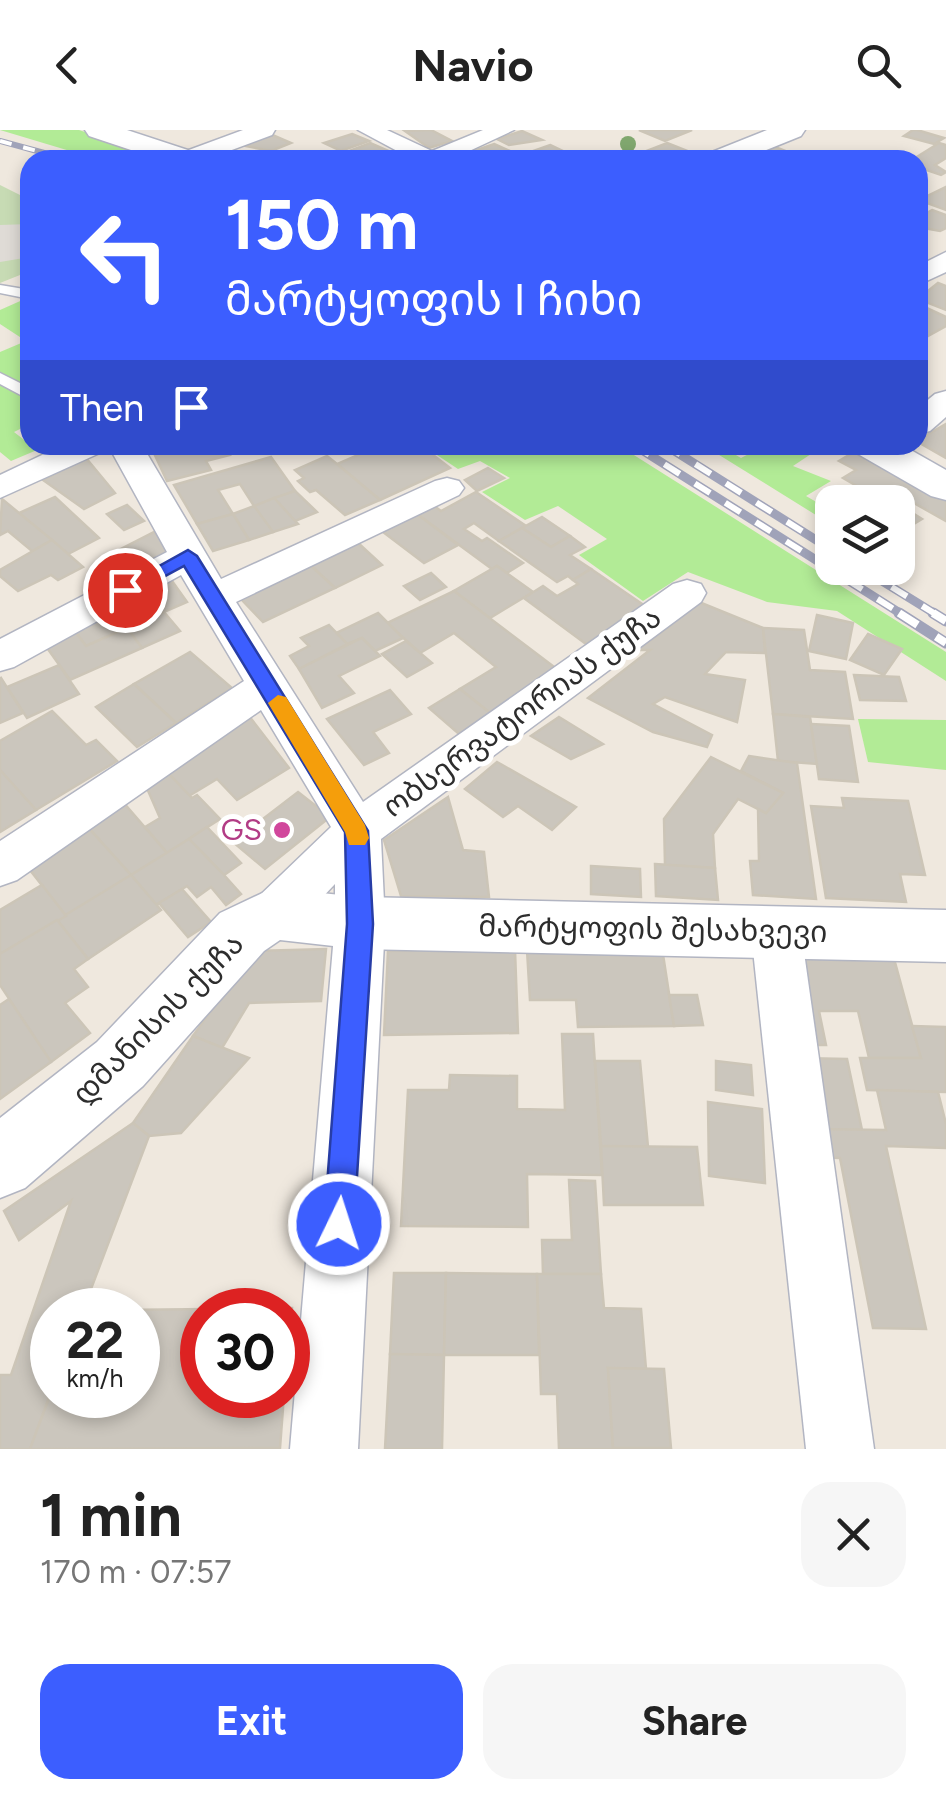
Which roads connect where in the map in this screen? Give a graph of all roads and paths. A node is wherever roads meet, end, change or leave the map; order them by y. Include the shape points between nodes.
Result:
1 (99, 130) edge
2 (264, 130) edge
3 (369, 130) edge
4 (503, 130) edge
5 (792, 130) edge
6 (160, 150) edge
7 (212, 150) edge
8 (411, 150) edge
9 (456, 150) edge
10 (742, 150) edge
11 (64, 455) edge
12 (131, 455) edge
13 (895, 455) edge
14 (6, 477) edge
15 (946, 487) edge
16 (447, 488) dead end
17 (188, 556) junction
18 (687, 594) dead end
19 (215, 597) junction
20 (0, 657) edge
21 (268, 685) junction
22 (357, 831) junction
23 (0, 866) edge
24 (273, 914) junction
25 (360, 924) junction
26 (776, 932) junction
27 (946, 936) edge
28 (0, 1162) edge
29 (324, 1449) edge
30 (840, 1449) edge

1 - 6 street
2 - 7 street
3 - 8 street
4 - 9 street
5 - 10 street
11 - 14 street
12 - 17 street
13 - 15 street
16 - 19 street
17 - 19 street
17 - 20 street
18 - 22 street, ობსერვატორიას ქუჩა
19 - 21 street
21 - 22 street
21 - 23 street
22 - 24 street, დმანისის ქუჩა
22 - 25 street
24 - 25 street, მარტყოფის შესახვევი
24 - 28 street, დმანისის ქუჩა via 242,932 120,1064
25 - 26 street, მარტყოფის შესახვევი
25 - 29 street
26 - 27 street, მარტყოფის შესახვევი
26 - 30 street

